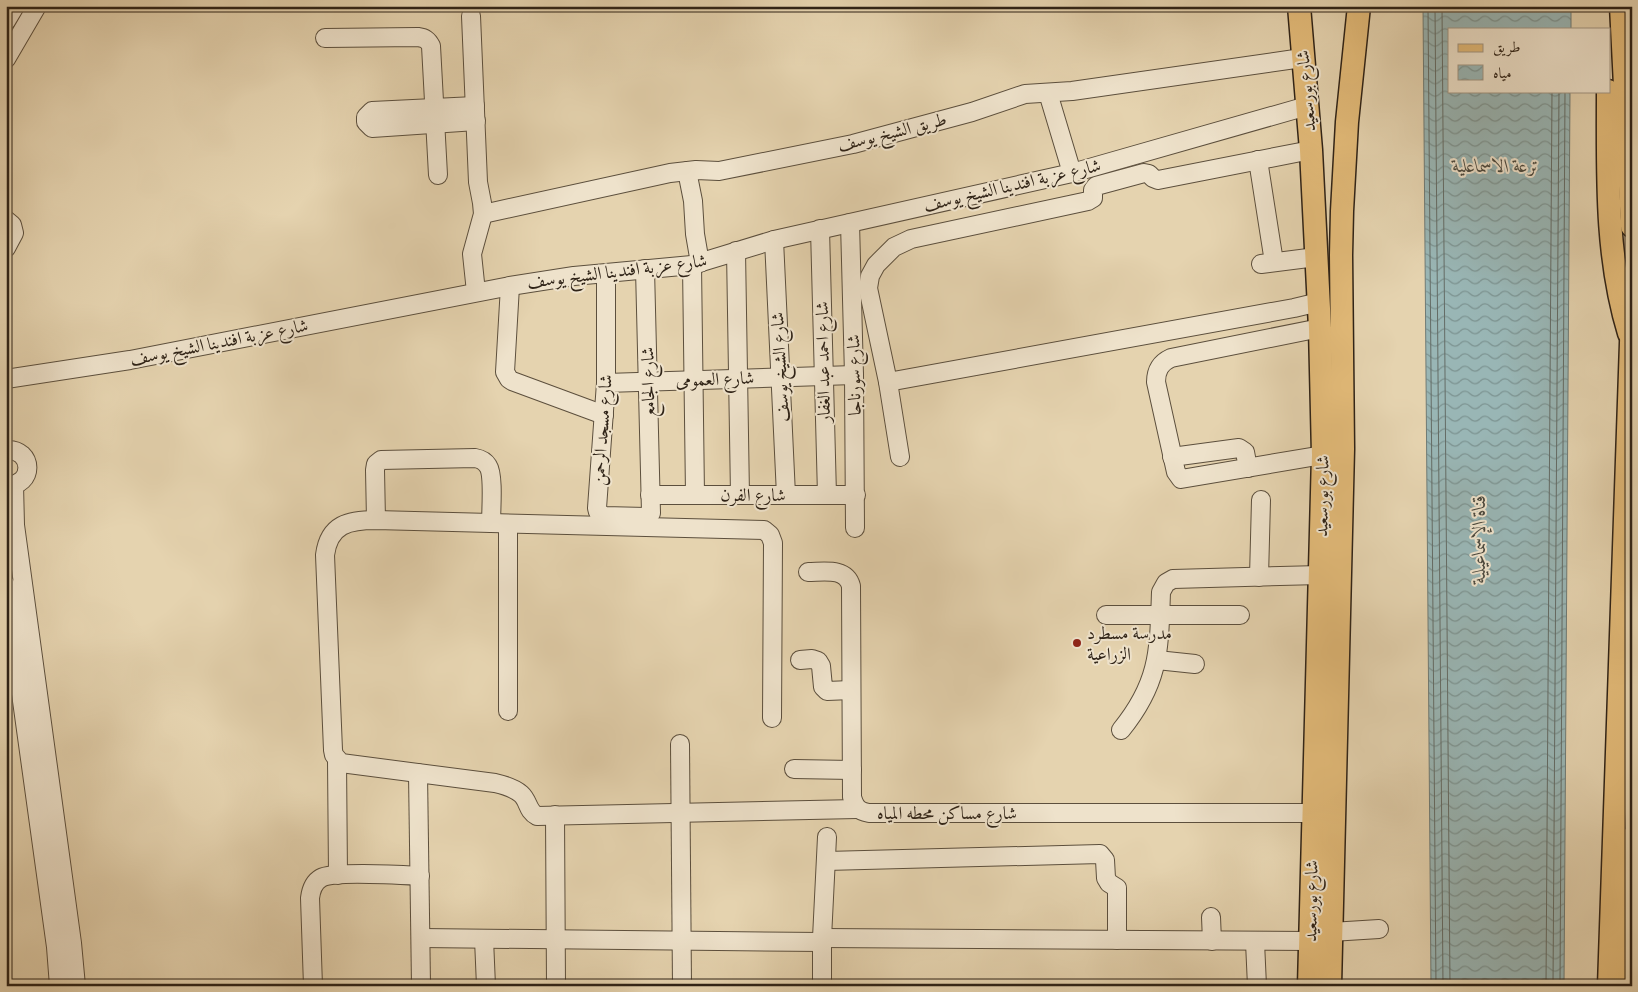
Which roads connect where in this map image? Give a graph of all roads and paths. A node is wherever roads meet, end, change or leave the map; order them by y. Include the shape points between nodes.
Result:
1 (15, 6) edge
2 (37, 6) edge
3 (1299, 6) edge
4 (1359, 6) edge
5 (1608, 6) edge
6 (1621, 6) edge
7 (471, 16) dead end
8 (6, 20) edge
9 (1608, 28) edge
10 (325, 38) dead end
11 (1302, 58) junction
12 (6, 59) edge
13 (1608, 92) edge
14 (1048, 93) junction
15 (1307, 106) junction
16 (475, 113) junction
17 (435, 116) junction
18 (406, 118) dead end
19 (1311, 150) junction
20 (1258, 160) junction
21 (686, 171) junction
22 (1072, 173) junction
23 (438, 175) dead end
24 (482, 214) junction
25 (6, 220) edge
26 (850, 223) junction
27 (1632, 226) edge
28 (820, 229) junction
29 (774, 240) junction
30 (6, 248) edge
31 (736, 252) junction
32 (1316, 257) junction
33 (696, 264) junction
34 (645, 269) junction
35 (606, 274) junction
36 (510, 286) junction
37 (476, 292) junction
38 (1319, 302) junction
39 (1632, 314) edge
40 (1320, 328) junction
41 (1630, 336) junction
42 (854, 375) junction
43 (823, 376) junction
44 (780, 377) junction
45 (738, 378) junction
46 (6, 380) edge
47 (693, 380) junction
48 (648, 381) junction
49 (888, 382) junction
50 (606, 383) junction
51 (604, 415) junction
52 (6, 450) edge
53 (1323, 455) junction
54 (900, 457) dead end
55 (10, 485) edge
56 (650, 495) junction
57 (695, 495) junction
58 (740, 495) junction
59 (786, 495) junction
60 (826, 495) junction
61 (856, 495) junction
62 (1261, 500) dead end
63 (376, 520) junction
64 (500, 523) junction
65 (855, 528) dead end
66 (808, 572) dead end
67 (1320, 575) junction
68 (1259, 577) junction
69 (13, 596) edge
70 (1106, 615) dead end
71 (1160, 615) junction
72 (1240, 615) dead end
73 (800, 660) dead end
74 (1157, 660) junction
75 (1195, 664) dead end
76 (851, 690) junction
77 (508, 711) dead end
78 (772, 718) dead end
79 (1121, 730) dead end
80 (680, 744) dead end
81 (337, 760) junction
82 (794, 768) dead end
83 (852, 770) junction
84 (418, 773) junction
85 (45, 804) junction
86 (857, 809) junction
87 (1313, 813) junction
88 (680, 814) junction
89 (555, 815) junction
90 (827, 837) dead end
91 (1632, 838) edge
92 (826, 861) junction
93 (338, 875) junction
94 (420, 876) junction
95 (1212, 917) dead end
96 (1378, 929) dead end
97 (1331, 932) junction
98 (420, 938) junction
99 (484, 938) junction
100 (556, 939) junction
101 (681, 940) junction
102 (822, 940) junction
103 (1117, 940) junction
104 (1212, 941) junction
105 (1310, 941) junction
106 (1255, 942) junction
107 (1630, 954) edge
108 (59, 986) edge
109 (76, 986) edge
110 (314, 986) edge
111 (421, 986) edge
112 (486, 986) edge
113 (556, 986) edge
114 (682, 986) edge
115 (822, 986) edge
116 (1257, 986) edge
117 (1309, 986) edge
118 (1330, 986) edge
119 (1608, 986) edge
120 (1627, 986) edge

1 - 8 street
2 - 12 street
3 - 11 main road, شارع بورسعيد
4 - 97 main road, شارع بورسعيد via 1342,211 1344,449
5 - 9 main road
6 - 27 main road
7 - 16 street
10 - 17 street via 426,39 431,46
11 - 14 street, طريق الشيخ يوسف
11 - 15 main road, شارع بورسعيد
13 - 41 main road via 1608,197 1615,275
14 - 21 street, طريق الشيخ يوسف via 1025,94 853,144 719,172
14 - 22 street
15 - 19 main road, شارع بورسعيد
15 - 22 street, شارع عزبة افندينا الشيخ يوسف
16 - 17 street
16 - 24 street
17 - 18 street
17 - 23 street
19 - 20 street
19 - 32 main road, شارع بورسعيد
20 - 32 street via 1268,263
20 - 49 street via 1158,180 1144,173 1096,186 1093,198 1088,201 899,243 876,265 868,288
21 - 24 street, طريق الشيخ يوسف
21 - 33 street via 693,202
22 - 26 street, شارع عزبة افندينا الشيخ يوسف
24 - 37 street via 472,254
25 - 30 street via 14,233
26 - 28 street, شارع عزبة افندينا الشيخ يوسف
26 - 42 street, شارع سورناجا
28 - 29 street, شارع عزبة افندينا الشيخ يوسف
28 - 43 street, شارع احمد عبد الغفار
29 - 31 street, شارع عزبة افندينا الشيخ يوسف
29 - 44 street, شارع الشيخ يوسف
31 - 33 street, شارع عزبة افندينا الشيخ يوسف
31 - 45 street
32 - 38 main road, شارع بورسعيد
33 - 34 street, شارع عزبة افندينا الشيخ يوسف
33 - 47 street
34 - 35 street, شارع عزبة افندينا الشيخ يوسف
34 - 48 street, شارع الجامع
35 - 36 street, شارع عزبة افندينا الشيخ يوسف
35 - 50 street, شارع مسجد الرحمن
36 - 37 street, شارع عزبة افندينا الشيخ يوسف
36 - 51 street via 506,376
37 - 46 street, شارع عزبة افندينا الشيخ يوسف
38 - 40 main road, شارع بورسعيد
38 - 49 street
39 - 41 main road
40 - 53 main road, شارع بورسعيد
40 - 53 street via 1175,356 1163,362 1156,374 1156,382 1172,457 1238,448 1245,452 1248,468
41 - 119 main road
42 - 43 street, شارع العمومى
42 - 61 street, شارع سورناجا
43 - 44 street, شارع العمومى
43 - 60 street, شارع احمد عبد الغفار
44 - 45 street, شارع العمومى
44 - 59 street, شارع الشيخ يوسف
45 - 47 street, شارع العمومى
45 - 58 street
47 - 48 street, شارع العمومى
47 - 57 street
48 - 50 street, شارع العمومى
48 - 56 street, شارع الجامع
49 - 54 street
50 - 51 street, شارع مسجد الرحمن
51 - 56 street, شارع مسجد الرحمن via 598,512 604,516 649,516
52 - 55 street via 15,450 27,462 27,474 20,482
53 - 67 main road, شارع بورسعيد
55 - 69 street via 15,525
56 - 57 street, شارع الفرن
57 - 58 street, شارع الفرن
58 - 59 street, شارع الفرن
59 - 60 street, شارع الفرن
60 - 61 street, شارع الفرن
61 - 65 street, شارع سورناجا
62 - 68 street
63 - 64 street
63 - 64 street via 375,470 381,460 475,458 488,464
63 - 81 street via 357,520 343,525 332,535 326,548 332,750
64 - 77 street
64 - 78 street via 760,529 767,532 773,543
66 - 76 street, شارع مساكن محطه المياه via 838,572 850,581
67 - 68 street
67 - 87 main road, شارع بورسعيد
68 - 71 street via 1173,579 1162,587
69 - 85 street
70 - 71 street
71 - 72 street
71 - 74 street
73 - 76 street via 818,661 822,687 827,691
74 - 75 street
74 - 79 street via 1144,697
76 - 83 street, شارع مساكن محطه المياه
80 - 88 street
81 - 84 street via 346,764
81 - 93 street
82 - 83 street
83 - 86 street, شارع مساكن محطه المياه via 852,797
84 - 89 street via 506,786 522,794 534,814
84 - 94 street
85 - 108 street
85 - 109 street
86 - 87 street, شارع مساكن محطه المياه via 869,814
86 - 88 street
87 - 105 main road, شارع بورسعيد
88 - 89 street
88 - 101 street
89 - 100 street
90 - 92 street
91 - 107 main road
92 - 102 street
92 - 103 street via 1100,854 1105,860 1106,878 1117,888
93 - 94 street
93 - 110 street via 322,878 311,891
94 - 98 street
95 - 104 street
96 - 97 street
97 - 118 main road, شارع بورسعيد
98 - 99 street
98 - 111 street
99 - 100 street
99 - 112 street
100 - 101 street
100 - 113 street
101 - 102 street
101 - 114 street
102 - 103 street
102 - 115 street
103 - 104 street
104 - 106 street
105 - 106 street
105 - 117 main road, شارع بورسعيد
106 - 116 street
107 - 120 main road

